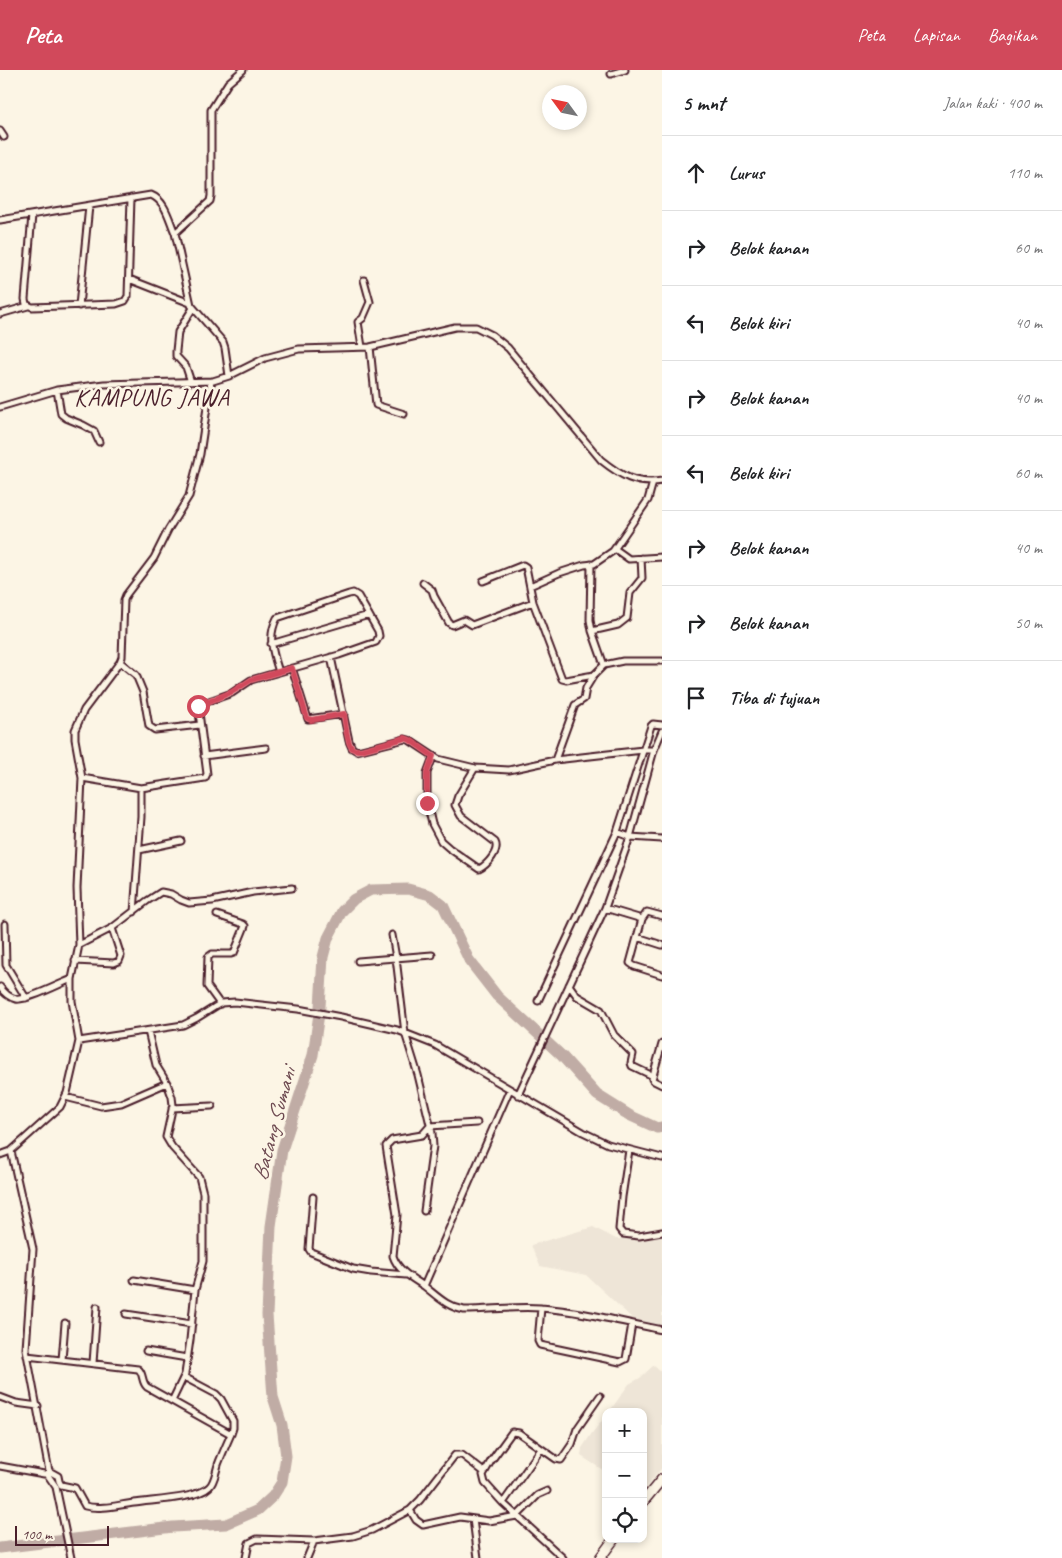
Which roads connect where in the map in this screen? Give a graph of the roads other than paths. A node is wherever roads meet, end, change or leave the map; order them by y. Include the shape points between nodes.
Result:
1 (242, 70) edge
2 (625, 70) edge
3 (611, 74) dead end
4 (0, 131) edge
5 (4, 137) dead end
6 (132, 198) junction
7 (89, 206) junction
8 (32, 215) junction
9 (0, 220) edge
10 (175, 233) junction
11 (129, 279) junction
12 (364, 280) dead end
13 (192, 305) junction
14 (28, 306) junction
15 (79, 306) junction
16 (0, 314) edge
17 (362, 347) junction
18 (370, 347) junction
19 (229, 376) junction
20 (211, 381) junction
21 (191, 382) junction
22 (57, 390) junction
23 (0, 407) edge
24 (404, 414) dead end
25 (99, 442) dead end
26 (662, 480) edge
27 (653, 482) junction
28 (615, 549) junction
29 (662, 557) edge
30 (641, 558) junction
31 (592, 564) junction
32 (484, 581) dead end
33 (422, 583) dead end
34 (530, 586) junction
35 (533, 602) junction
36 (369, 615) junction
37 (592, 631) junction
38 (271, 644) junction
39 (330, 657) junction
40 (662, 661) edge
41 (120, 662) junction
42 (604, 665) junction
43 (292, 668) junction
44 (278, 672) junction
45 (594, 675) junction
46 (344, 714) junction
47 (200, 725) junction
48 (662, 725) edge
49 (662, 731) edge
50 (266, 748) dead end
51 (643, 750) junction
52 (654, 750) junction
53 (204, 756) junction
54 (433, 756) junction
55 (555, 760) junction
56 (475, 768) junction
57 (82, 778) junction
58 (141, 788) junction
59 (617, 832) junction
60 (630, 837) junction
61 (662, 840) edge
62 (181, 841) dead end
63 (139, 850) junction
64 (292, 888) dead end
65 (605, 908) junction
66 (134, 912) junction
67 (216, 915) dead end
68 (662, 916) edge
69 (642, 919) junction
70 (5, 924) dead end
71 (112, 928) junction
72 (392, 935) dead end
73 (637, 937) junction
74 (3, 944) edge
75 (79, 945) junction
76 (662, 945) edge
77 (432, 955) dead end
78 (396, 958) junction
79 (75, 961) junction
80 (358, 961) dead end
81 (662, 975) edge
82 (72, 979) junction
83 (569, 986) junction
84 (0, 987) edge
85 (26, 998) junction
86 (538, 1001) dead end
87 (220, 1004) junction
88 (148, 1031) junction
89 (405, 1032) junction
90 (79, 1041) junction
91 (662, 1044) edge
92 (653, 1076) junction
93 (167, 1083) junction
94 (662, 1085) edge
95 (510, 1089) junction
96 (518, 1094) junction
97 (65, 1097) junction
98 (212, 1106) dead end
99 (172, 1108) junction
100 (477, 1123) dead end
101 (430, 1126) junction
102 (629, 1150) junction
103 (11, 1151) junction
104 (0, 1155) edge
105 (662, 1158) edge
106 (313, 1196) dead end
107 (424, 1211) dead end
108 (662, 1232) edge
109 (406, 1275) junction
110 (134, 1280) dead end
111 (424, 1286) junction
112 (195, 1290) junction
113 (97, 1307) dead end
114 (540, 1308) junction
115 (126, 1314) dead end
116 (65, 1323) dead end
117 (192, 1324) junction
118 (632, 1324) junction
119 (662, 1330) edge
120 (146, 1350) dead end
121 (27, 1356) junction
122 (187, 1358) junction
123 (62, 1360) junction
124 (93, 1364) junction
125 (184, 1377) junction
126 (600, 1396) dead end
127 (0, 1397) edge
128 (172, 1401) junction
129 (38, 1406) junction
130 (231, 1434) junction
131 (541, 1449) junction
132 (0, 1466) edge
133 (48, 1472) junction
134 (484, 1472) junction
135 (662, 1480) edge
136 (546, 1491) dead end
137 (646, 1498) edge
138 (503, 1503) junction
139 (410, 1510) junction
140 (516, 1516) junction
141 (473, 1519) junction
142 (314, 1542) junction
143 (611, 1543) edge
144 (70, 1555) edge
145 (246, 1558) edge
146 (307, 1558) edge
147 (478, 1558) edge
148 (564, 1558) edge
149 (600, 1558) edge

1 - 10 street via 228,83 212,110 210,201
2 - 3 street
4 - 5 street
6 - 7 street
6 - 10 street via 151,195 158,198
6 - 11 street
7 - 8 street
7 - 15 street
8 - 9 street
8 - 14 street via 24,300
10 - 13 street
11 - 13 street
11 - 15 street via 128,296 122,302
12 - 17 street via 370,302 358,322
13 - 19 street via 223,342
13 - 21 street via 178,332 176,351
14 - 15 street
14 - 16 street
17 - 18 street
17 - 19 street via 299,349 265,358
18 - 24 street via 376,406
18 - 27 street via 456,327 476,327 508,348 601,460 629,479
19 - 20 street
20 - 21 street
20 - 41 street via 200,454 189,496 154,558 124,598
21 - 22 street via 104,384
22 - 23 street
22 - 25 street via 61,414 94,431
26 - 27 street
27 - 28 street via 648,500
28 - 30 street via 627,558
28 - 31 street
29 - 30 street
30 - 37 street via 642,578 630,593 627,618 618,625
31 - 34 street
31 - 37 street
32 - 34 street via 523,565
33 - 35 street via 432,590 451,624 464,620 472,626
34 - 35 street
35 - 45 street via 560,678 566,680
36 - 38 street
36 - 38 street via 358,596 349,594 277,618
36 - 39 street via 378,630 376,642
37 - 42 street
38 - 44 street
39 - 43 street
39 - 46 street
40 - 42 street via 623,661
41 - 47 street via 136,675 151,728
41 - 57 street via 84,710 77,725 75,739
42 - 45 street
43 - 44 street
43 - 46 street via 308,719
44 - 47 street via 251,680 232,692 198,705
45 - 55 street via 584,699 575,705
46 - 54 street via 354,750 405,738
47 - 53 street
48 - 51 street via 651,726
49 - 52 street
50 - 53 street
51 - 52 street
51 - 55 street
51 - 59 street
52 - 60 street
53 - 58 street via 207,774 204,779
54 - 56 street
54 - 56 street via 427,773 427,803 432,824 441,841 479,869 497,846 461,816 455,805
55 - 56 street via 508,770
57 - 58 street
57 - 75 street via 77,892
58 - 63 street
59 - 60 street
59 - 86 street
60 - 61 street
60 - 65 street
62 - 63 street
63 - 66 street
64 - 66 street via 189,903 162,892
65 - 69 street
65 - 83 street
66 - 71 street
67 - 87 street via 245,926 234,953 208,957 207,986
68 - 69 street via 646,912
69 - 73 street
70 - 74 street
71 - 75 street
71 - 79 street via 119,962
72 - 78 street
73 - 76 street
73 - 81 street via 630,960 632,965
74 - 85 street via 6,965
75 - 79 street
77 - 78 street
78 - 80 street
78 - 89 street
79 - 82 street
82 - 85 street
82 - 90 street
83 - 92 street via 577,996 604,1012 617,1039 633,1054 632,1066
83 - 96 street
84 - 85 street via 10,997
87 - 88 street via 183,1025
87 - 89 street via 235,1002 298,1009
88 - 90 street
88 - 93 street via 156,1065
89 - 95 street
89 - 101 street
90 - 97 street
91 - 92 street
92 - 94 street via 654,1081
93 - 97 street via 121,1103 100,1106
93 - 99 street
95 - 96 street
95 - 111 street
96 - 102 street via 583,1132
97 - 103 street via 60,1107
98 - 99 street
99 - 112 street via 166,1136 199,1177 203,1193 204,1251
100 - 101 street
101 - 107 street via 433,1146
101 - 109 street via 422,1135 392,1140 385,1148 396,1208 393,1256
102 - 105 street
102 - 108 street via 619,1229 623,1234 639,1236
103 - 104 street
103 - 121 street via 33,1249
106 - 109 street via 311,1252 353,1269
109 - 111 street
110 - 112 street
111 - 114 street via 446,1304 464,1310
112 - 117 street
113 - 124 street
114 - 118 street via 579,1312
114 - 118 street via 540,1345 620,1362 626,1359
115 - 117 street
116 - 123 street
117 - 122 street
118 - 119 street
120 - 122 street
121 - 123 street
121 - 129 street
122 - 125 street
123 - 124 street
124 - 128 street via 138,1369 144,1385
125 - 128 street
125 - 130 street via 222,1399 233,1421
126 - 131 street via 561,1460
127 - 129 street via 13,1403
128 - 130 street
129 - 133 street
130 - 133 street via 209,1488 166,1500 85,1506 75,1488 61,1485 58,1476
131 - 134 street via 519,1433 512,1432
131 - 138 street
132 - 133 street
133 - 144 street via 56,1487
134 - 138 street via 483,1480
134 - 139 street via 462,1455 455,1455
135 - 137 highway
136 - 140 street via 538,1494
138 - 140 street
139 - 141 street via 423,1524 460,1517
139 - 142 street via 353,1536
140 - 141 street via 492,1521
140 - 148 street
141 - 147 street
142 - 145 street via 254,1539 249,1543
142 - 146 street
143 - 149 highway

